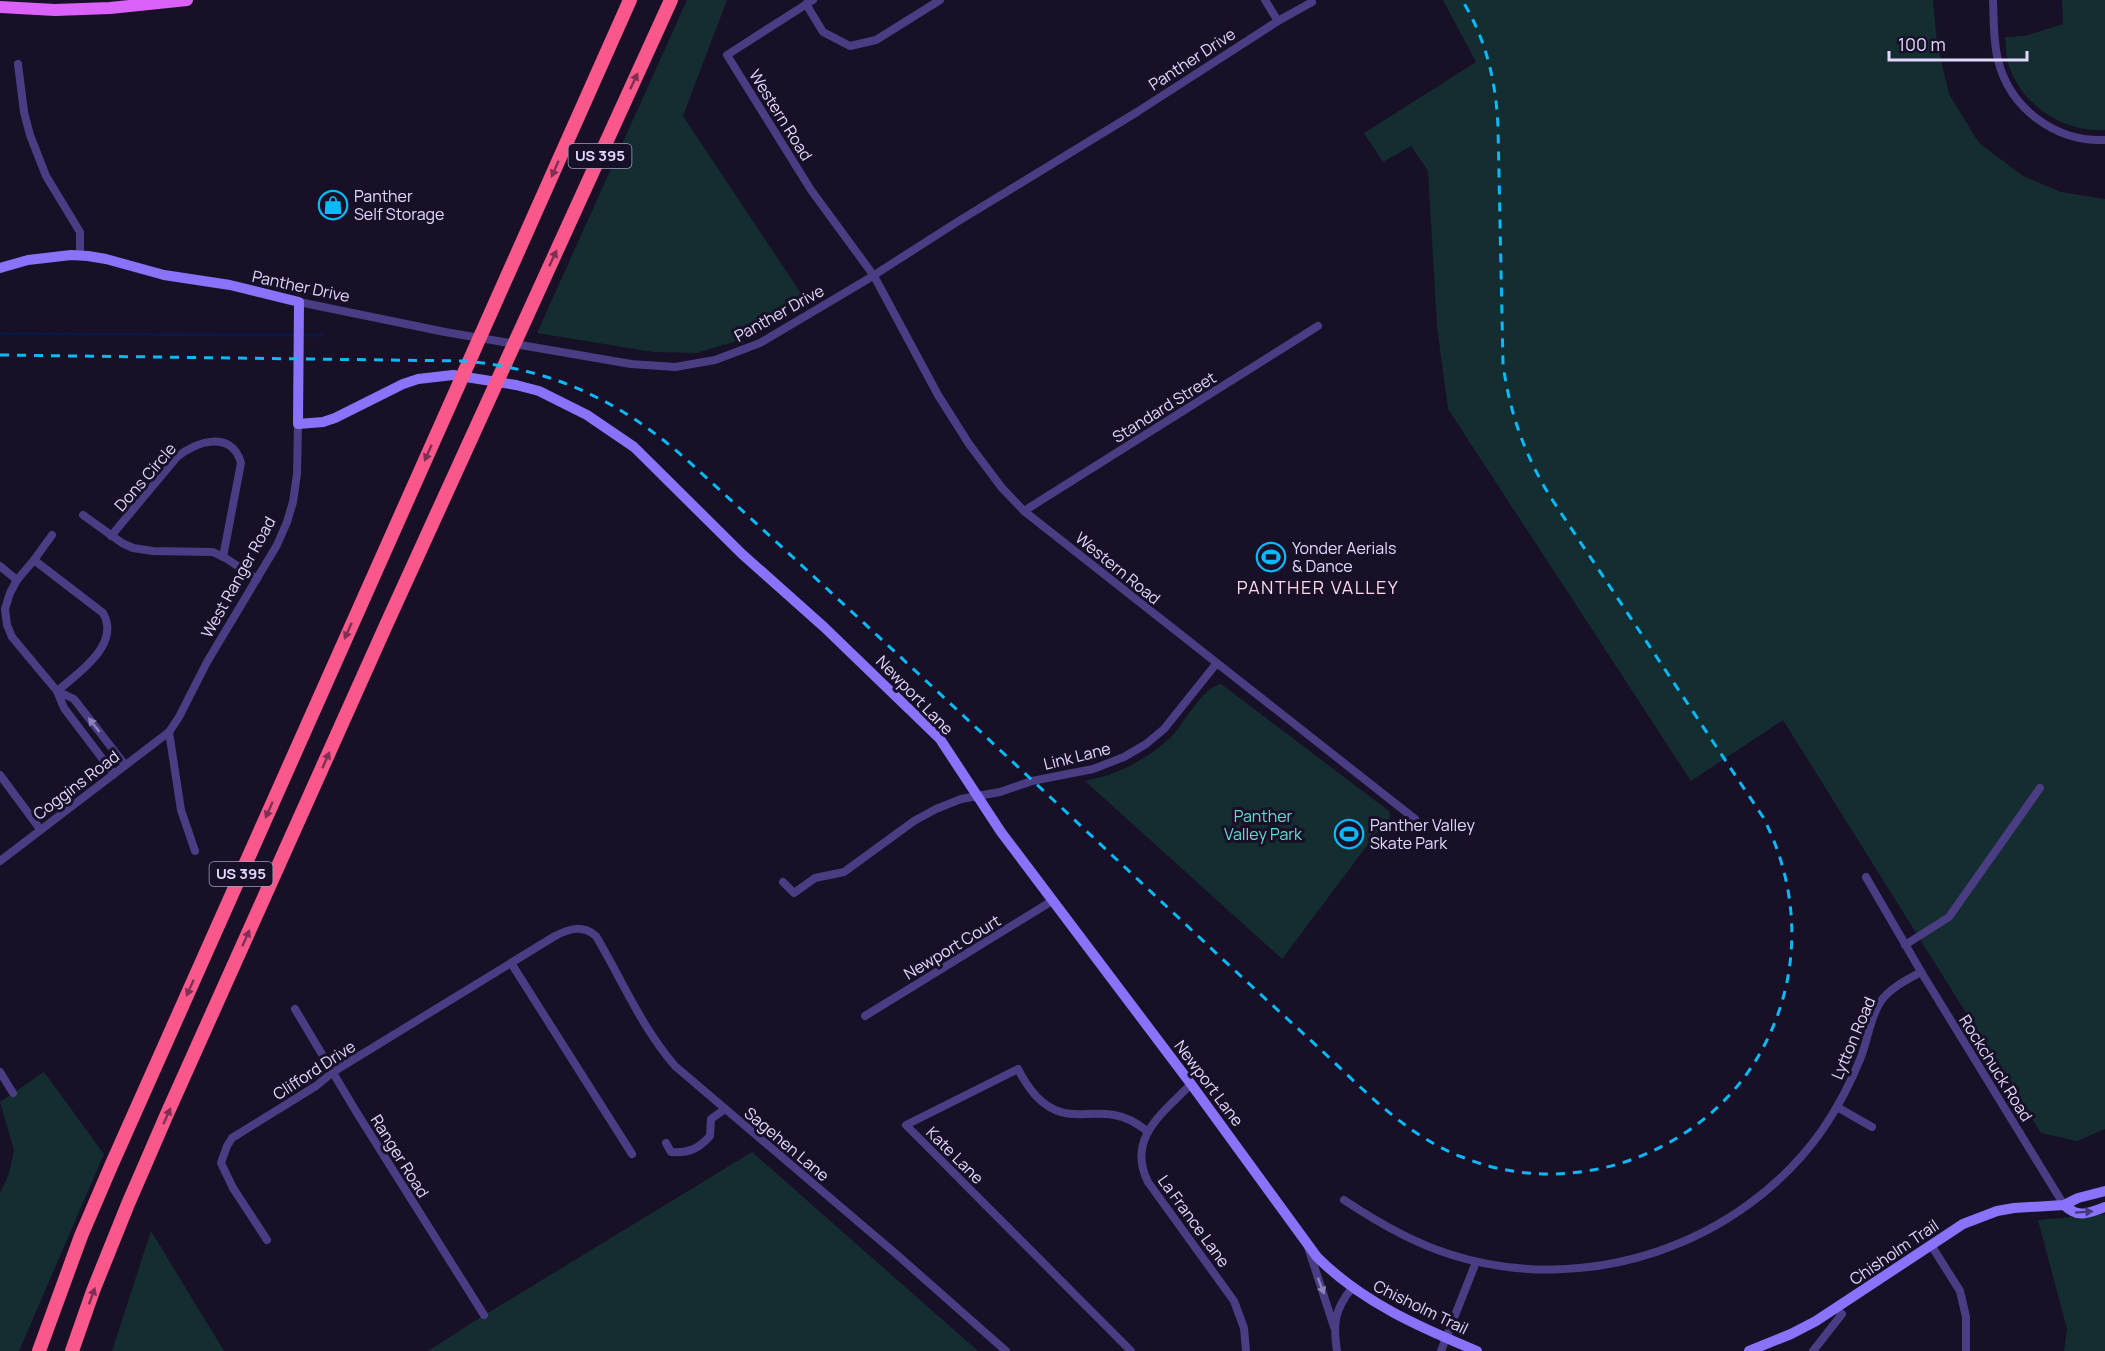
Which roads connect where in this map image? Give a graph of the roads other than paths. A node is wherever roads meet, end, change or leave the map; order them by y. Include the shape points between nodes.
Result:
1 (187, 0) edge
2 (630, 0) edge
3 (671, 0) edge
4 (940, 0) edge
5 (1265, 0) edge
6 (1993, 0) edge
7 (810, 2) edge
8 (1312, 2) dead end
9 (0, 7) edge
10 (1278, 21) junction
11 (18, 64) dead end
12 (2105, 140) edge
13 (80, 256) junction
14 (0, 268) edge
15 (874, 276) junction
16 (298, 303) junction
17 (1318, 326) dead end
18 (298, 424) junction
19 (1024, 511) junction
20 (83, 515) dead end
21 (52, 535) dead end
22 (111, 536) junction
23 (223, 557) junction
24 (34, 560) junction
25 (0, 566) edge
26 (256, 579) junction
27 (17, 580) junction
28 (1216, 664) junction
29 (57, 691) junction
30 (169, 732) junction
31 (125, 765) junction
32 (114, 774) junction
33 (0, 775) edge
34 (2040, 788) dead end
35 (978, 798) junction
36 (1415, 819) dead end
37 (40, 829) junction
38 (195, 851) dead end
39 (0, 861) edge
40 (1866, 877) dead end
41 (783, 882) dead end
42 (1052, 901) junction
43 (585, 928) joint
44 (1905, 945) junction
45 (512, 963) junction
46 (1921, 972) junction
47 (295, 1009) dead end
48 (865, 1016) dead end
49 (0, 1072) edge
50 (333, 1072) junction
51 (1191, 1084) junction
52 (13, 1093) dead end
53 (1837, 1107) junction
54 (725, 1109) junction
55 (1872, 1127) dead end
56 (1147, 1131) junction
57 (666, 1143) dead end
58 (632, 1154) dead end
59 (2105, 1191) edge
60 (1344, 1200) dead end
61 (2064, 1205) junction
62 (2105, 1207) edge
63 (267, 1240) dead end
64 (1931, 1245) junction
65 (1308, 1246) junction
66 (1476, 1262) junction
67 (1352, 1288) junction
68 (1837, 1309) junction
69 (484, 1315) dead end
70 (1334, 1327) junction
71 (1447, 1338) junction
72 (39, 1351) edge
73 (72, 1351) edge
74 (1005, 1351) edge
75 (1131, 1351) edge
76 (1246, 1351) edge
77 (1337, 1351) edge
78 (1441, 1351) edge
79 (1477, 1351) edge
80 (1749, 1351) edge
81 (1813, 1351) edge
82 (1966, 1351) edge

1 - 9 main road via 99,9
2 -> 72 highway, US 395 via 111,1166
73 -> 3 highway, US 395 via 137,1184
4 - 7 street via 876,40 850,46 824,32
5 - 10 street
6 - 12 street via 1998,60 2023,106 2050,128 2082,139
7 - 15 street, Western Road via 727,55 811,190
8 - 10 street, Panther Drive
10 - 15 street, Panther Drive
11 - 13 street via 30,135 46,176 80,232
13 - 14 street, Panther Drive via 28,260
13 - 16 street, Panther Drive via 106,259 164,276 230,285
15 - 16 street, Panther Drive via 744,350 701,364 675,367 620,362
15 - 19 street, Western Road via 969,444
16 - 18 street, West Ranger Road
17 - 19 street, Standard Street
18 - 26 street, West Ranger Road via 293,502 277,545
18 - 35 street, Newport Lane via 335,418 402,384 453,375 516,385 567,404 641,453 742,554 883,682 940,739
19 - 28 street, Western Road
20 - 22 street
21 - 24 street
22 - 23 street via 133,548 213,552
22 - 23 street, Dons Circle via 177,457 188,448 214,441 238,454 241,463
23 - 26 street
24 - 27 street
24 - 29 street via 103,613 109,629 100,650
25 - 27 street
26 - 30 street, West Ranger Road
27 - 29 street via 5,609 7,626
28 - 35 street, Link Lane via 1164,729 1134,752 1093,769 1032,781
28 - 36 street, Western Road
31 -> 29 street via 75,699
29 - 32 street via 64,708
30 - 31 street, Coggins Road
30 - 38 street via 181,810
31 - 32 street, Coggins Road
32 - 37 street, Coggins Road
33 - 37 street
34 - 44 street via 1950,917
35 - 41 street, Link Lane via 961,799 914,821 844,872 815,878 794,893
35 - 42 street, Newport Lane
37 - 39 street, Coggins Road
40 - 44 street, Rockchuck Road
42 - 48 street, Newport Court
42 - 51 street, Newport Lane
43 - 45 street, Clifford Drive via 561,932
43 - 54 street, Sagehen Lane via 596,936 664,1053
44 - 46 street, Rockchuck Road
45 - 50 street, Clifford Drive
45 - 58 street
46 - 53 street, Lytton Road via 1881,1001 1862,1056
46 - 61 street, Rockchuck Road
47 - 50 street, Ranger Road
49 - 52 street
50 - 63 street, Clifford Drive via 232,1138 222,1156 221,1163 234,1188
50 - 69 street, Ranger Road
51 - 56 street
51 - 65 street, Newport Lane
53 - 55 street
53 - 66 street, Lytton Road via 1804,1153 1765,1192 1691,1239 1638,1258 1586,1268 1530,1269
54 - 57 street via 711,1119 710,1136 699,1148 671,1152
54 - 74 street, Sagehen Lane
56 - 75 street, Kate Lane via 1115,1115 1059,1112 1037,1097 1018,1069 906,1125
56 - 76 street, La France Lane via 1140,1153 1144,1174 1234,1301 1245,1328
59 - 61 street
60 - 66 street, Lytton Road via 1400,1234
61 -> 62 street via 2077,1214
61 - 64 street, Chisholm Trail via 1997,1211 1963,1224
64 - 68 street, Chisholm Trail
64 - 82 street via 1962,1297
65 - 67 street, Newport Lane
65 -> 70 street
66 - 71 street
67 - 70 street via 1344,1298
67 - 71 street, Chisholm Trail via 1385,1309
68 - 80 street, Chisholm Trail
68 - 81 street via 1842,1314
70 - 77 street
71 - 78 street
71 - 79 street, Chisholm Trail

